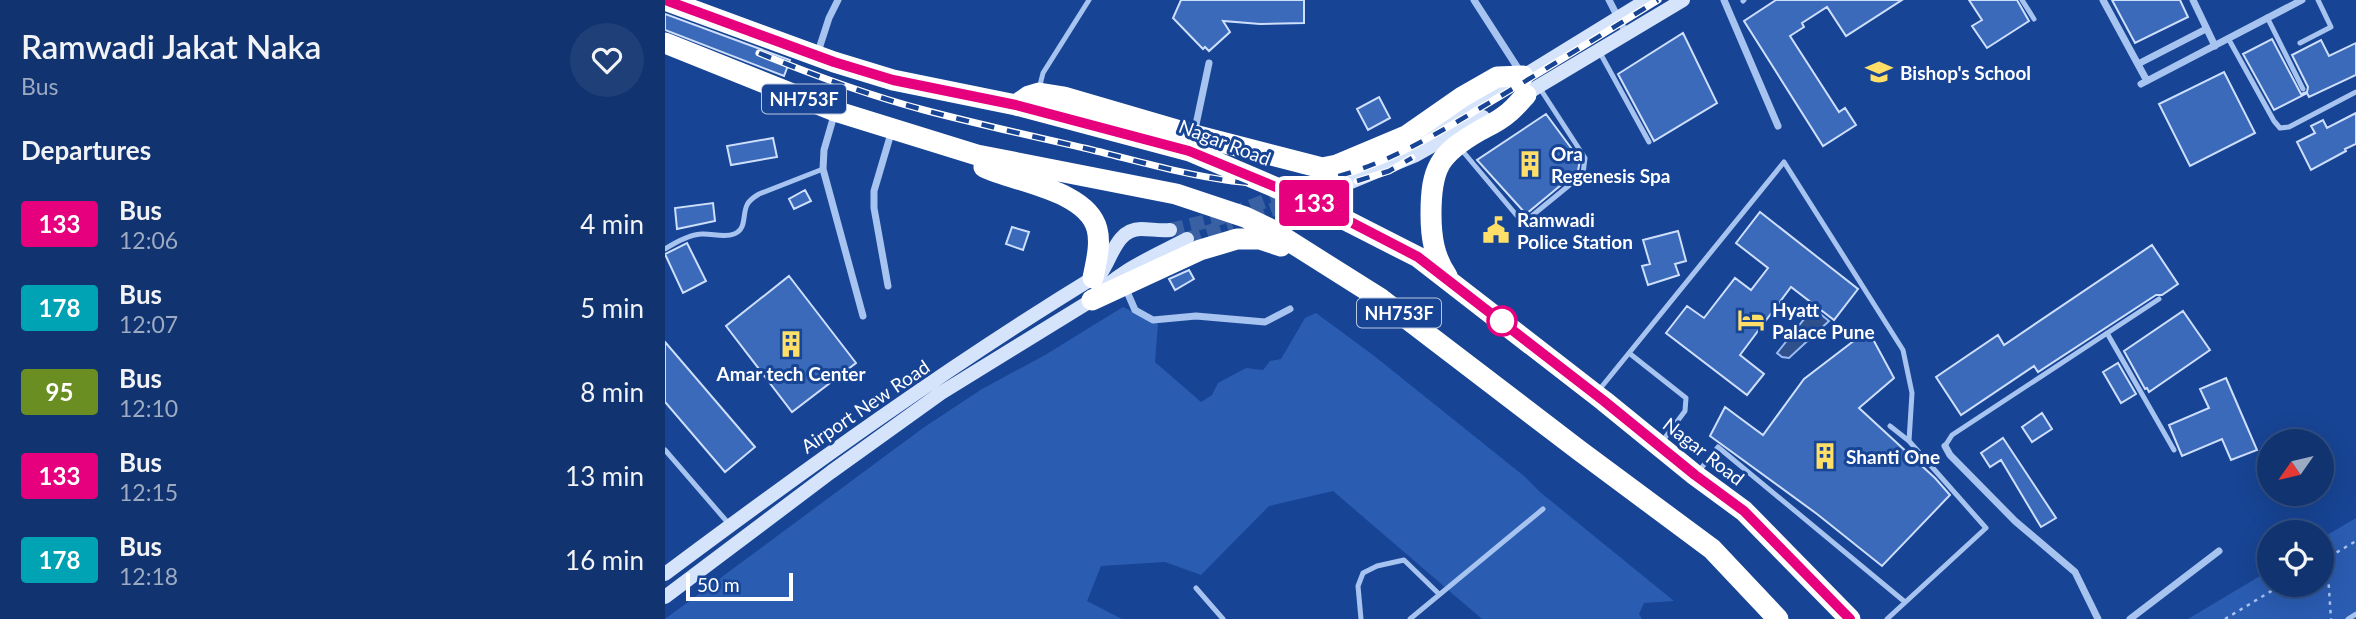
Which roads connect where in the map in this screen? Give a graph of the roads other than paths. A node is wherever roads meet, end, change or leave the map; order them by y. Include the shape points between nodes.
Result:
1 (665, 0) edge
2 (838, 0) edge
3 (1089, 0) edge
4 (1474, 0) edge
5 (1609, 0) edge
6 (1647, 0) edge
7 (1683, 0) edge
8 (1724, 0) edge
9 (2022, 0) edge
10 (2103, 0) edge
11 (2193, 0) edge
12 (2302, 0) edge
13 (2318, 0) edge
14 (1618, 17) junction
15 (2267, 17) junction
16 (2034, 19) dead end
17 (2206, 29) junction
18 (1627, 34) junction
19 (2228, 38) junction
20 (665, 43) edge
21 (2300, 43) dead end
22 (2215, 46) junction
23 (1599, 51) junction
24 (817, 56) junction
25 (1209, 63) dead end
26 (2138, 64) junction
27 (1530, 87) junction
28 (2303, 89) dead end
29 (2356, 92) edge
30 (1039, 93) junction
31 (1016, 105) junction
32 (835, 111) junction
33 (1778, 126) dead end
34 (892, 129) junction
35 (1649, 142) dead end
36 (1192, 143) junction
37 (1458, 145) junction
38 (962, 151) junction
39 (823, 169) junction
40 (1343, 179) tunnel mouth
41 (1170, 230) tunnel mouth
42 (1187, 239) tunnel mouth
43 (665, 249) edge
44 (1316, 258) junction
45 (1093, 278) junction
46 (1450, 280) junction
47 (888, 286) dead end
48 (1125, 287) junction
49 (2159, 299) dead end
50 (1092, 300) junction
51 (1290, 309) dead end
52 (863, 316) dead end
53 (2107, 333) junction
54 (1629, 352) junction
55 (1595, 394) junction
56 (1890, 426) dead end
57 (1909, 441) junction
58 (1659, 445) junction
59 (1945, 446) joint
60 (665, 450) edge
61 (2174, 450) dead end
62 (1695, 475) junction
63 (1543, 509) dead end
64 (730, 526) junction
65 (2219, 551) dead end
66 (665, 574) edge
67 (1196, 588) dead end
68 (1439, 594) junction
69 (665, 597) edge
70 (1905, 602) junction
71 (2356, 614) edge
72 (1223, 619) edge
73 (1361, 619) edge
74 (1410, 619) edge
75 (1778, 619) edge
76 (1850, 619) edge
77 (1887, 619) edge
78 (2098, 619) edge
79 (2130, 619) edge
80 (2348, 619) edge

1 - 24 highway, Nagar Road / NH753F
2 - 24 street
3 - 30 lane via 1043,73
4 - 27 street
5 - 14 street
6 - 14 main road
7 - 18 main road
8 - 33 street
9 - 16 lane
10 - 26 street
11 - 17 street
12 - 15 street
13 - 21 lane via 2331,27
14 - 18 street
14 - 27 main road
15 - 19 street
15 - 28 lane
17 - 22 street
17 - 26 street
18 - 23 main road
19 - 22 street
19 - 29 lane via 2280,128
20 - 32 highway, NH753F
22 - 26 street via 2144,83
23 - 27 main road
23 - 35 lane
24 - 31 highway, Nagar Road / NH753F via 893,80
25 - 36 street
27 - 36 highway via 1497,77 1406,136 1322,168
27 - 37 highway via 1506,115
27 - 37 lane via 1585,158 1585,166 1583,174 1523,223
27 - 40 main road
30 - 31 highway
30 - 36 highway via 1064,97
31 - 36 highway, Nagar Road / NH753F
32 - 34 highway, NH753F
32 - 39 street
34 - 38 highway, NH753F
34 - 47 street via 874,191
36 - 46 highway, Nagar Road / NH753F via 1418,257
37 - 46 highway via 1439,163 1432,188 1433,245
38 - 44 highway, NH753F via 1176,194 1245,217
38 - 45 highway via 993,171 1076,202 1098,230
39 - 43 lane via 750,200 743,225 731,236 701,234
39 - 52 street
41 - 45 main road via 1125,234 1101,273
42 - 50 main road, Airport New Road via 1105,284
44 - 48 highway via 1260,239 1237,239 1200,250
44 - 75 highway, NH753F via 1381,299 1712,549
45 - 64 main road, Airport New Road via 917,392
46 - 55 highway, Nagar Road / NH753F
48 - 50 highway
48 - 51 street via 1135,310 1153,320 1196,316 1265,322
49 - 53 lane
50 - 69 main road, Airport New Road via 941,393
53 - 59 lane via 1952,435
53 - 61 lane
54 - 55 lane
54 - 57 lane via 1784,162 1903,350 1912,393
54 - 58 lane via 1688,404
55 - 58 highway, Nagar Road / NH753F
56 - 57 lane
57 - 70 lane via 1986,528
58 - 62 highway, Nagar Road / NH753F
59 - 78 street via 2009,515 2075,572
60 - 64 lane
62 - 70 lane via 1719,447
62 - 76 highway, Nagar Road / NH753F via 1744,511
63 - 68 lane
64 - 66 main road, Airport New Road
65 - 79 street
67 - 72 lane
68 - 73 lane via 1404,560 1377,566 1363,573 1358,586
68 - 74 lane
70 - 77 lane
71 - 80 lane

